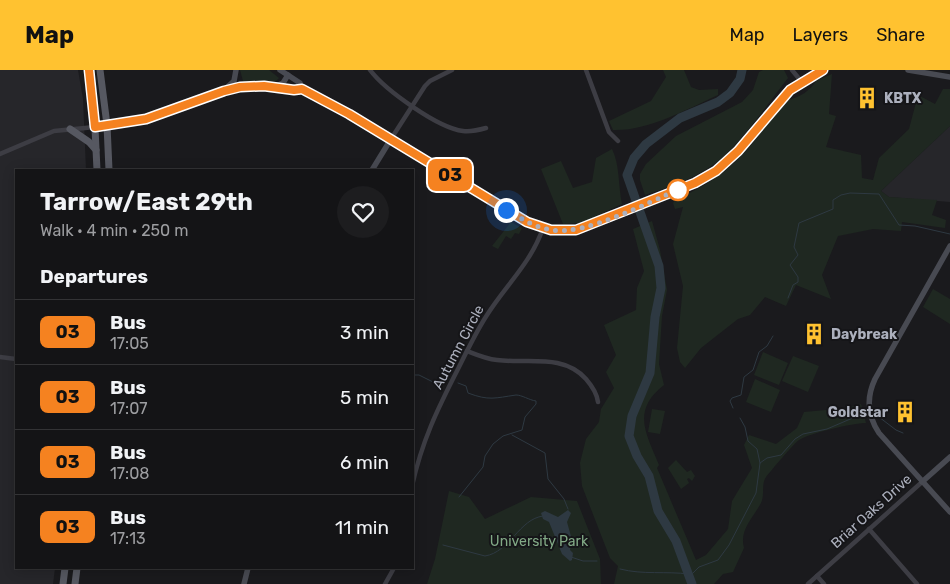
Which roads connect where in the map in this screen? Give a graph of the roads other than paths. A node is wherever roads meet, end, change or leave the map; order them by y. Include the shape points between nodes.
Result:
1 (89, 70) edge
2 (100, 70) edge
3 (236, 70) edge
4 (280, 70) edge
5 (370, 70) edge
6 (452, 70) edge
7 (586, 70) edge
8 (792, 70) edge
9 (823, 70) edge
10 (908, 70) edge
11 (288, 75) junction
12 (950, 76) edge
13 (801, 81) junction
14 (274, 86) junction
15 (302, 89) junction
16 (224, 91) junction
17 (411, 105) junction
18 (107, 125) junction
19 (95, 127) junction
20 (486, 128) dead end
21 (70, 129) junction
22 (391, 139) junction
23 (618, 141) dead end
24 (96, 150) junction
25 (0, 154) edge
26 (97, 169) edge
27 (109, 169) edge
28 (373, 169) edge
29 (543, 228) junction
30 (950, 246) edge
31 (467, 351) junction
32 (0, 357) edge
33 (15, 359) edge
34 (598, 402) dead end
35 (950, 457) edge
36 (414, 479) edge
37 (922, 482) junction
38 (950, 512) edge
39 (869, 529) junction
40 (65, 569) edge
41 (77, 569) edge
42 (248, 569) edge
43 (393, 569) edge
44 (817, 576) junction
45 (63, 584) edge
46 (75, 584) edge
47 (244, 584) edge
48 (385, 584) edge
49 (808, 584) edge
50 (824, 584) edge
51 (917, 584) edge

1 - 19 main road
2 - 18 main road
3 - 16 main road via 234,81
4 - 11 main road
5 - 17 street via 386,88
6 - 17 street via 430,81
7 - 23 street via 609,132
8 - 13 street
9 - 13 main road
10 - 12 main road
11 - 14 main road via 283,83
11 - 15 main road via 300,82
13 - 29 main road via 780,99 738,151 716,171 695,183 590,226 566,231
14 - 15 main road
14 - 16 main road via 252,85
15 - 22 main road
16 - 18 main road via 146,119
17 - 20 street via 454,129 473,132
17 - 22 street
18 - 19 main road
18 - 27 main road
19 - 21 street
19 - 24 main road
21 - 24 main road
21 - 25 street via 54,131
22 - 28 main road
22 - 29 main road via 506,210
24 - 26 main road
29 - 31 street, Autumn Circle via 526,264 487,316
30 - 37 main road via 875,379 869,398 874,426
31 - 34 street via 496,360 542,360 562,365 583,375 597,395
31 - 36 street, Autumn Circle via 426,435
32 - 33 street
35 - 37 main road, Briar Oaks Drive
37 - 38 main road
37 - 39 street, Briar Oaks Drive
39 - 44 street, Briar Oaks Drive
39 - 51 street
40 - 45 main road
41 - 46 main road
42 - 47 main road
43 - 48 street
44 - 49 street, Briar Oaks Drive
44 - 50 street

